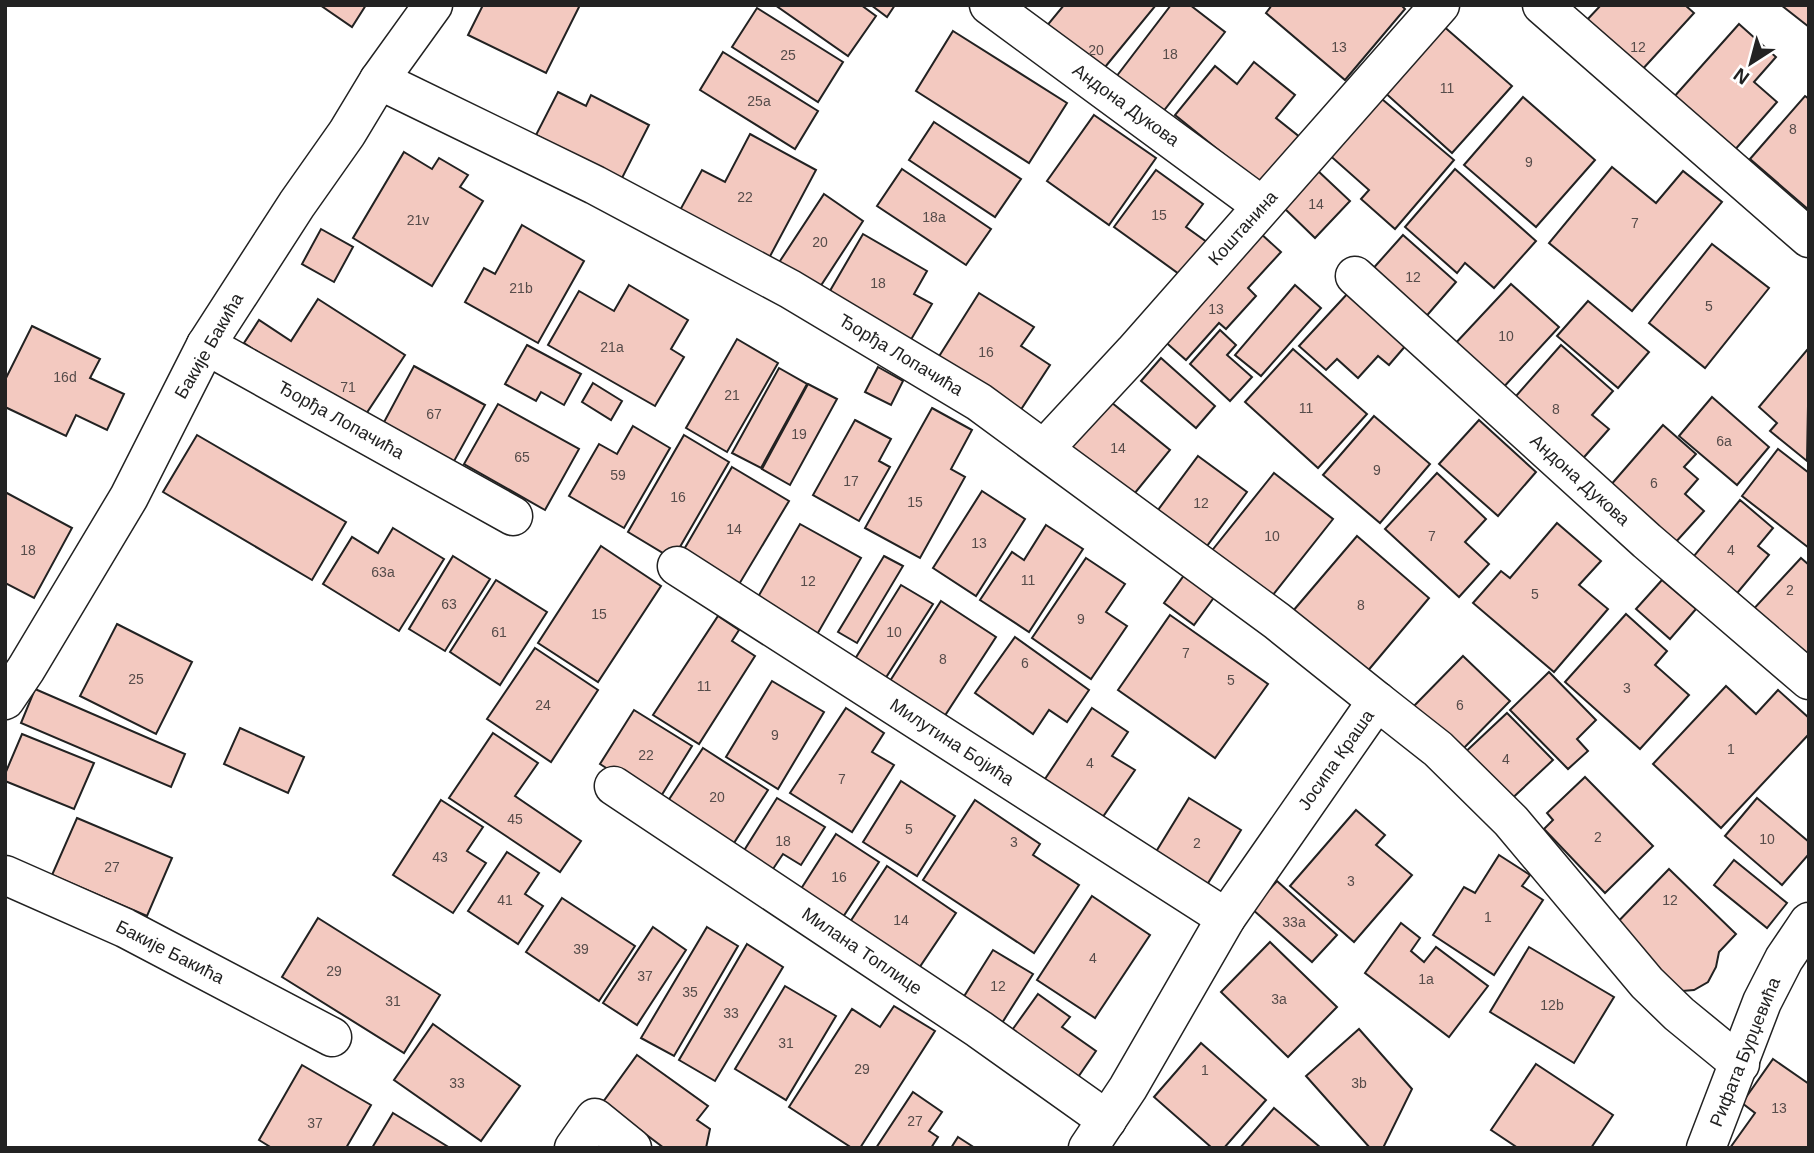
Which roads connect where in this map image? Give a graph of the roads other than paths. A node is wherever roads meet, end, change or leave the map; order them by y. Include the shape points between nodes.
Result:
1 (433, 5) edge
2 (989, 5) edge
3 (1440, 5) edge
4 (1542, 5) edge
5 (379, 80) junction
6 (1262, 206) junction
7 (1809, 238) edge
8 (1355, 276) dead end
9 (206, 345) junction
10 (1044, 449) junction
11 (513, 516) dead end
12 (677, 566) dead end
13 (1809, 680) edge
14 (5, 700) edge
15 (1377, 701) junction
16 (614, 786) dead end
17 (5, 875) edge
18 (1226, 918) junction
19 (1809, 922) edge
20 (332, 1037) dead end
21 (1740, 1063) junction
22 (1098, 1134) edge
23 (575, 1148) edge
24 (632, 1148) edge
25 (1706, 1148) edge

1 - 5 street, Бакије Бакића
2 - 6 street, Андона Дукова
3 - 6 street, Коштанина
4 - 7 street
5 - 9 street, Бакије Бакића
5 - 10 street, Ђорђа Лопачића via 595,185 790,289 979,402
6 - 10 street, Коштанина
8 - 13 street, Андона Дукова via 1647,541
9 - 11 street, Ђорђа Лопачића
9 - 14 street, Бакије Бакића via 129,496
10 - 15 street, Ђорђа Лопачића
12 - 18 street, Милутина Бојића
15 - 18 street, Јосипа Краша
15 - 21 street, Јосипа Краша via 1438,748 1511,821 1647,983
16 - 22 street, Милана Топлице via 967,1022
17 - 20 street, Бакије Бакића via 124,928
18 - 22 street, Јосипа Краша
19 - 21 street, Рифата Бурџевића via 1762,1002
21 - 25 street, Рифата Бурџевића
23 - 24 street via 595,1118

